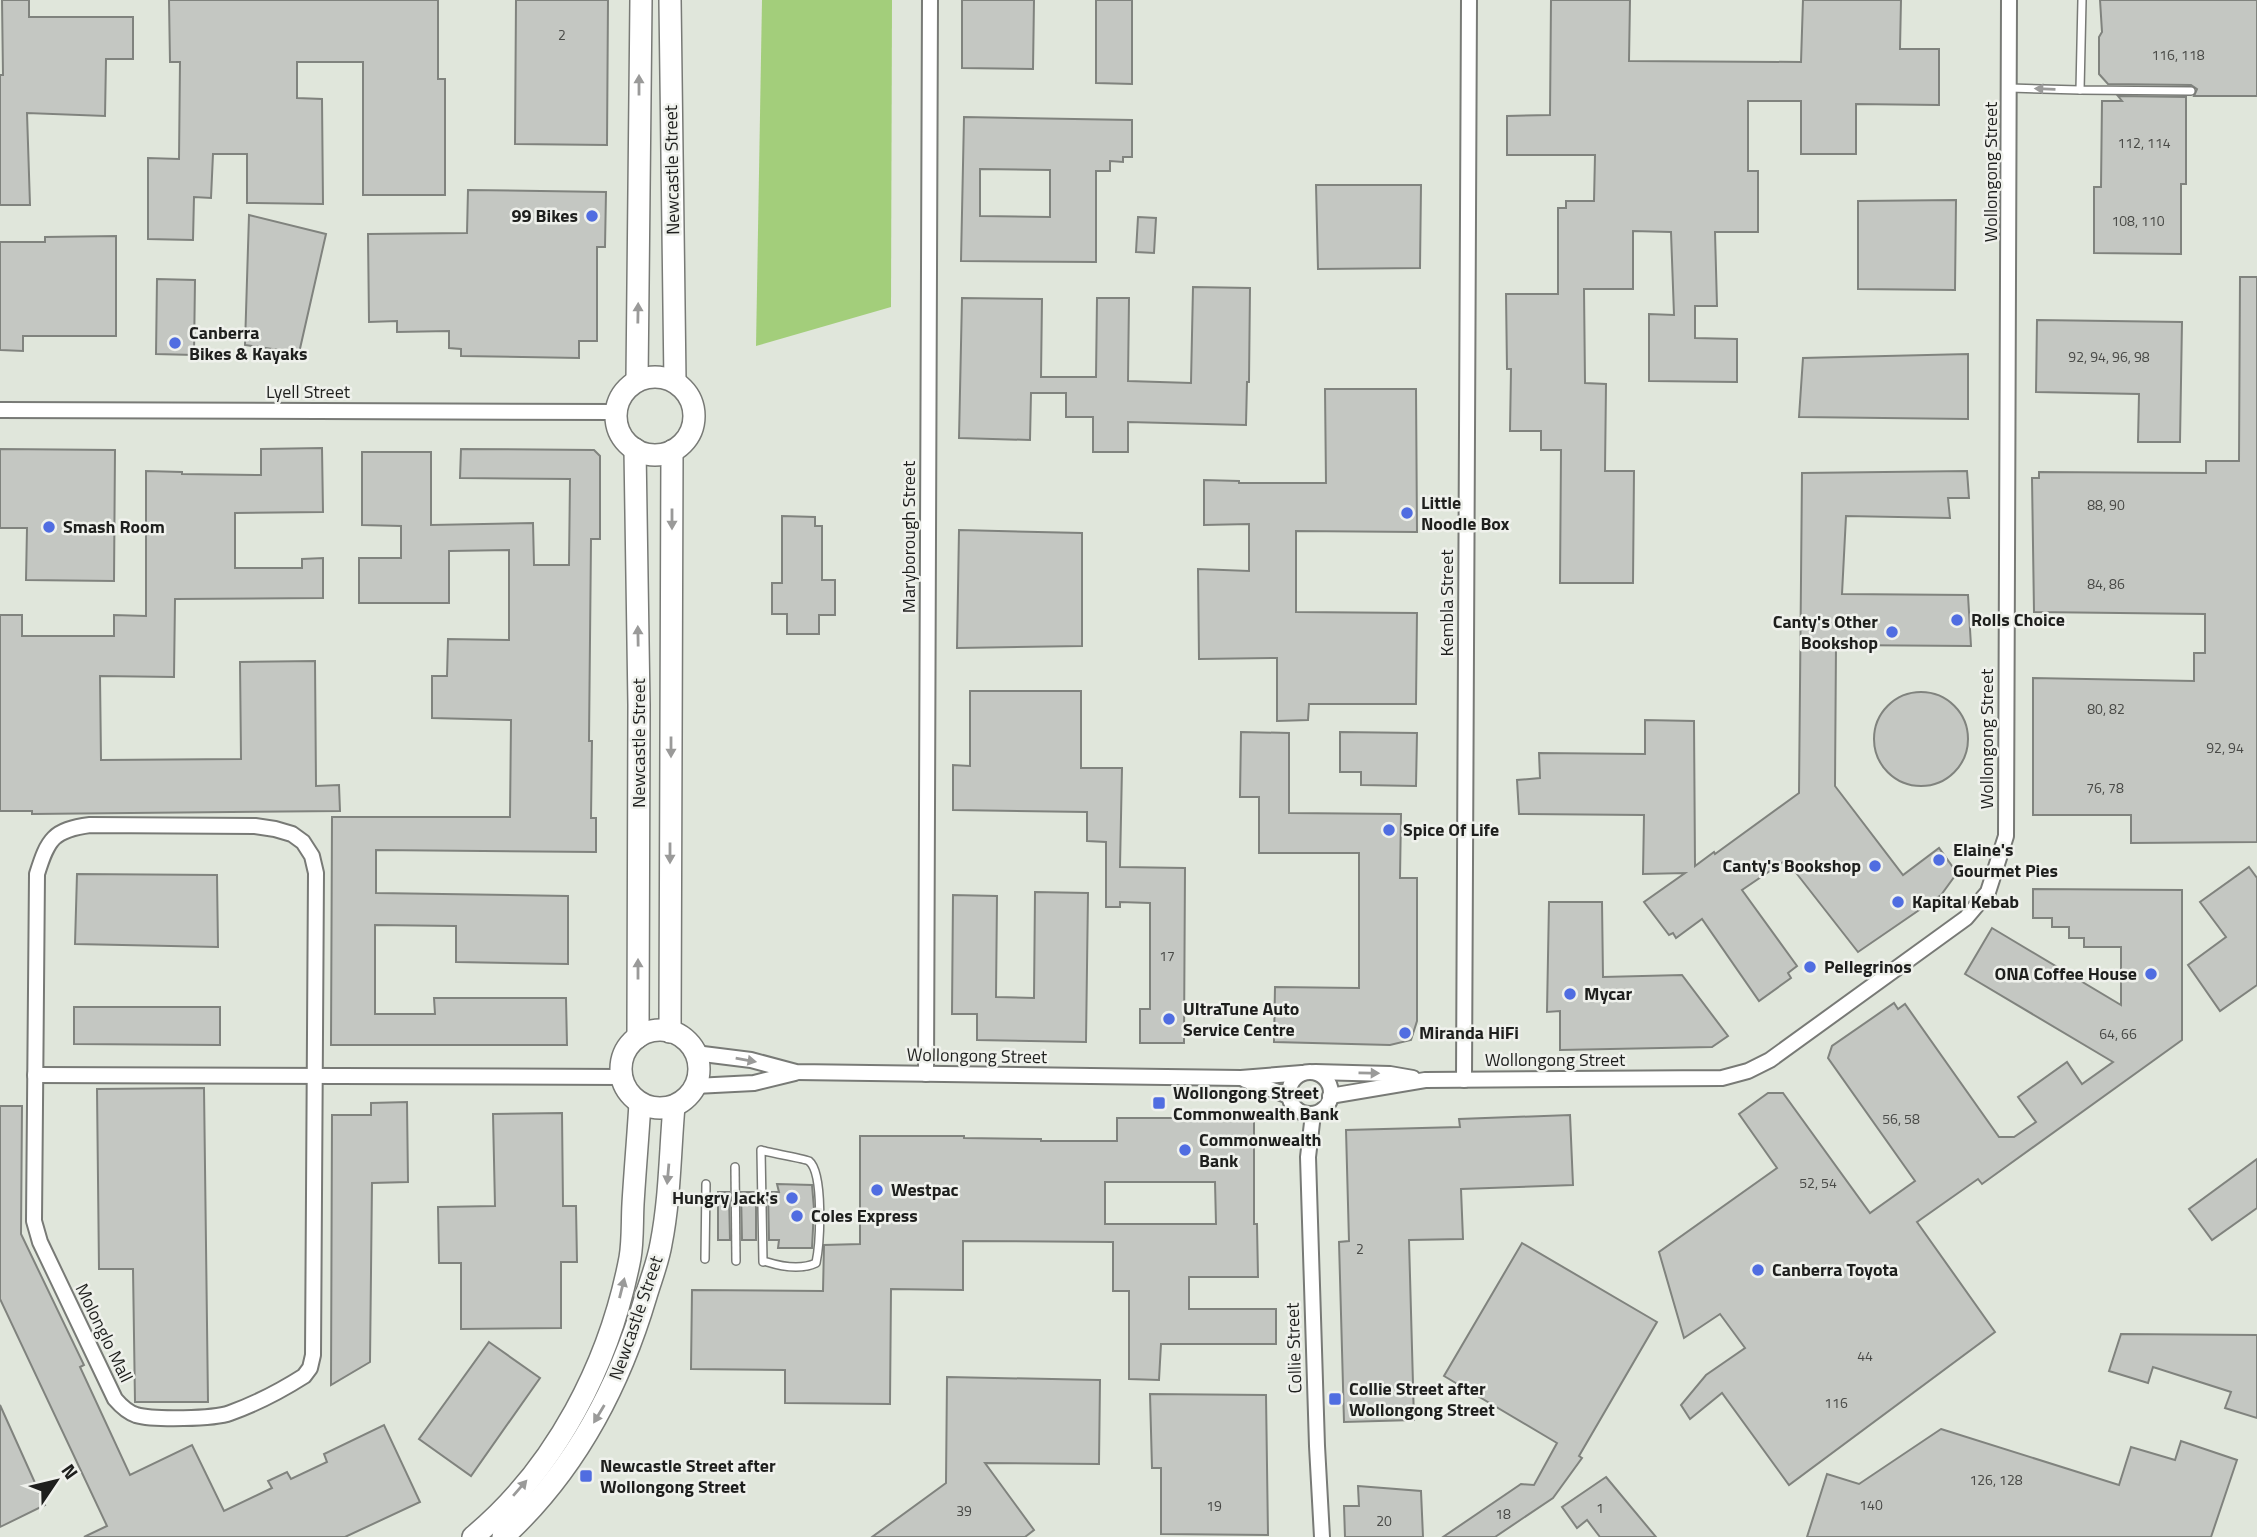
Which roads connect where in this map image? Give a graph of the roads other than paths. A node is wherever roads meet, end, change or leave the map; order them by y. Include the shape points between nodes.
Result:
1 (641, 0) edge
2 (670, 0) edge
3 (930, 0) edge
4 (1469, 0) edge
5 (2009, 0) edge
6 (2082, 0) edge
7 (2010, 88) junction
8 (2080, 90) junction
9 (2191, 91) dead end
10 (637, 381) junction
11 (675, 382) junction
12 (0, 410) edge
13 (616, 412) junction
14 (635, 449) junction
15 (672, 451) junction
16 (670, 1031) junction
17 (638, 1037) junction
18 (695, 1052) junction
19 (796, 1072) junction
20 (1307, 1073) junction
21 (926, 1074) junction
22 (35, 1075) junction
23 (313, 1076) junction
24 (621, 1077) junction
25 (1241, 1079) junction
26 (1425, 1080) junction
27 (1464, 1080) junction
28 (695, 1086) junction
29 (1289, 1096) junction
30 (1331, 1096) junction
31 (640, 1103) junction
32 (674, 1106) junction
33 (1297, 1110) junction
34 (1313, 1114) junction
35 (1308, 1157) junction
36 (735, 1167) dead end
37 (706, 1185) dead end
38 (705, 1259) dead end
39 (736, 1261) dead end
40 (765, 1262) joint
41 (472, 1537) edge
42 (503, 1537) edge
43 (1322, 1537) edge

10 -> 1 main road, Newcastle Street
2 - 11 main road, Newcastle Street
3 - 21 street, Maryborough Street
4 - 27 street, Kembla Street
5 - 7 street, Wollongong Street
6 - 8 lane
8 -> 7 lane
7 - 27 street, Wollongong Street via 2007,836 1988,892 1966,918 1770,1060 1748,1071 1722,1078
8 - 9 lane
10 - 11 main road via 656,377
10 - 13 main road via 625,391
11 - 15 main road via 689,397 694,417 688,437
12 - 13 street, Lyell Street
13 - 14 main road via 620,433
14 - 15 main road via 653,455
17 -> 14 main road, Newcastle Street
15 -> 16 main road, Newcastle Street
16 - 17 main road via 653,1030
16 - 18 main road
17 - 24 main road via 621,1062
18 -> 19 street, Wollongong Street
18 - 28 main road via 699,1069
19 - 21 street, Wollongong Street
19 - 28 street, Wollongong Street via 754,1083
20 - 25 street, Wollongong Street
20 -> 26 street, Wollongong Street via 1390,1074
20 - 29 street via 1295,1078
20 - 30 street via 1327,1082
21 - 25 street, Wollongong Street
22 - 23 street
22 - 23 street, Molonglo Mall via 37,874 50,840 70,828 90,825 247,825 292,834 313,856
22 - 23 street, Molonglo Mall via 34,1221 40,1242 122,1408 135,1415 192,1417 229,1414 294,1382 310,1368
23 - 24 street
24 - 31 main road
25 - 29 street, Wollongong Street
26 - 27 street, Wollongong Street
26 - 30 street, Wollongong Street
28 - 32 main road
29 - 33 street
30 - 34 street via 1324,1109
31 - 32 main road
41 -> 31 main road, Newcastle Street via 522,1486 560,1436 594,1377 630,1256
32 -> 42 main road, Newcastle Street via 661,1245 623,1364 606,1402 569,1461 539,1501
33 - 34 street
33 - 35 street, Collie Street
34 - 35 street, Collie Street
35 - 43 street, Collie Street
36 - 39 lane
37 - 38 lane
40 - 40 lane via 804,1267 816,1263 819,1182 814,1167 803,1158 761,1150

